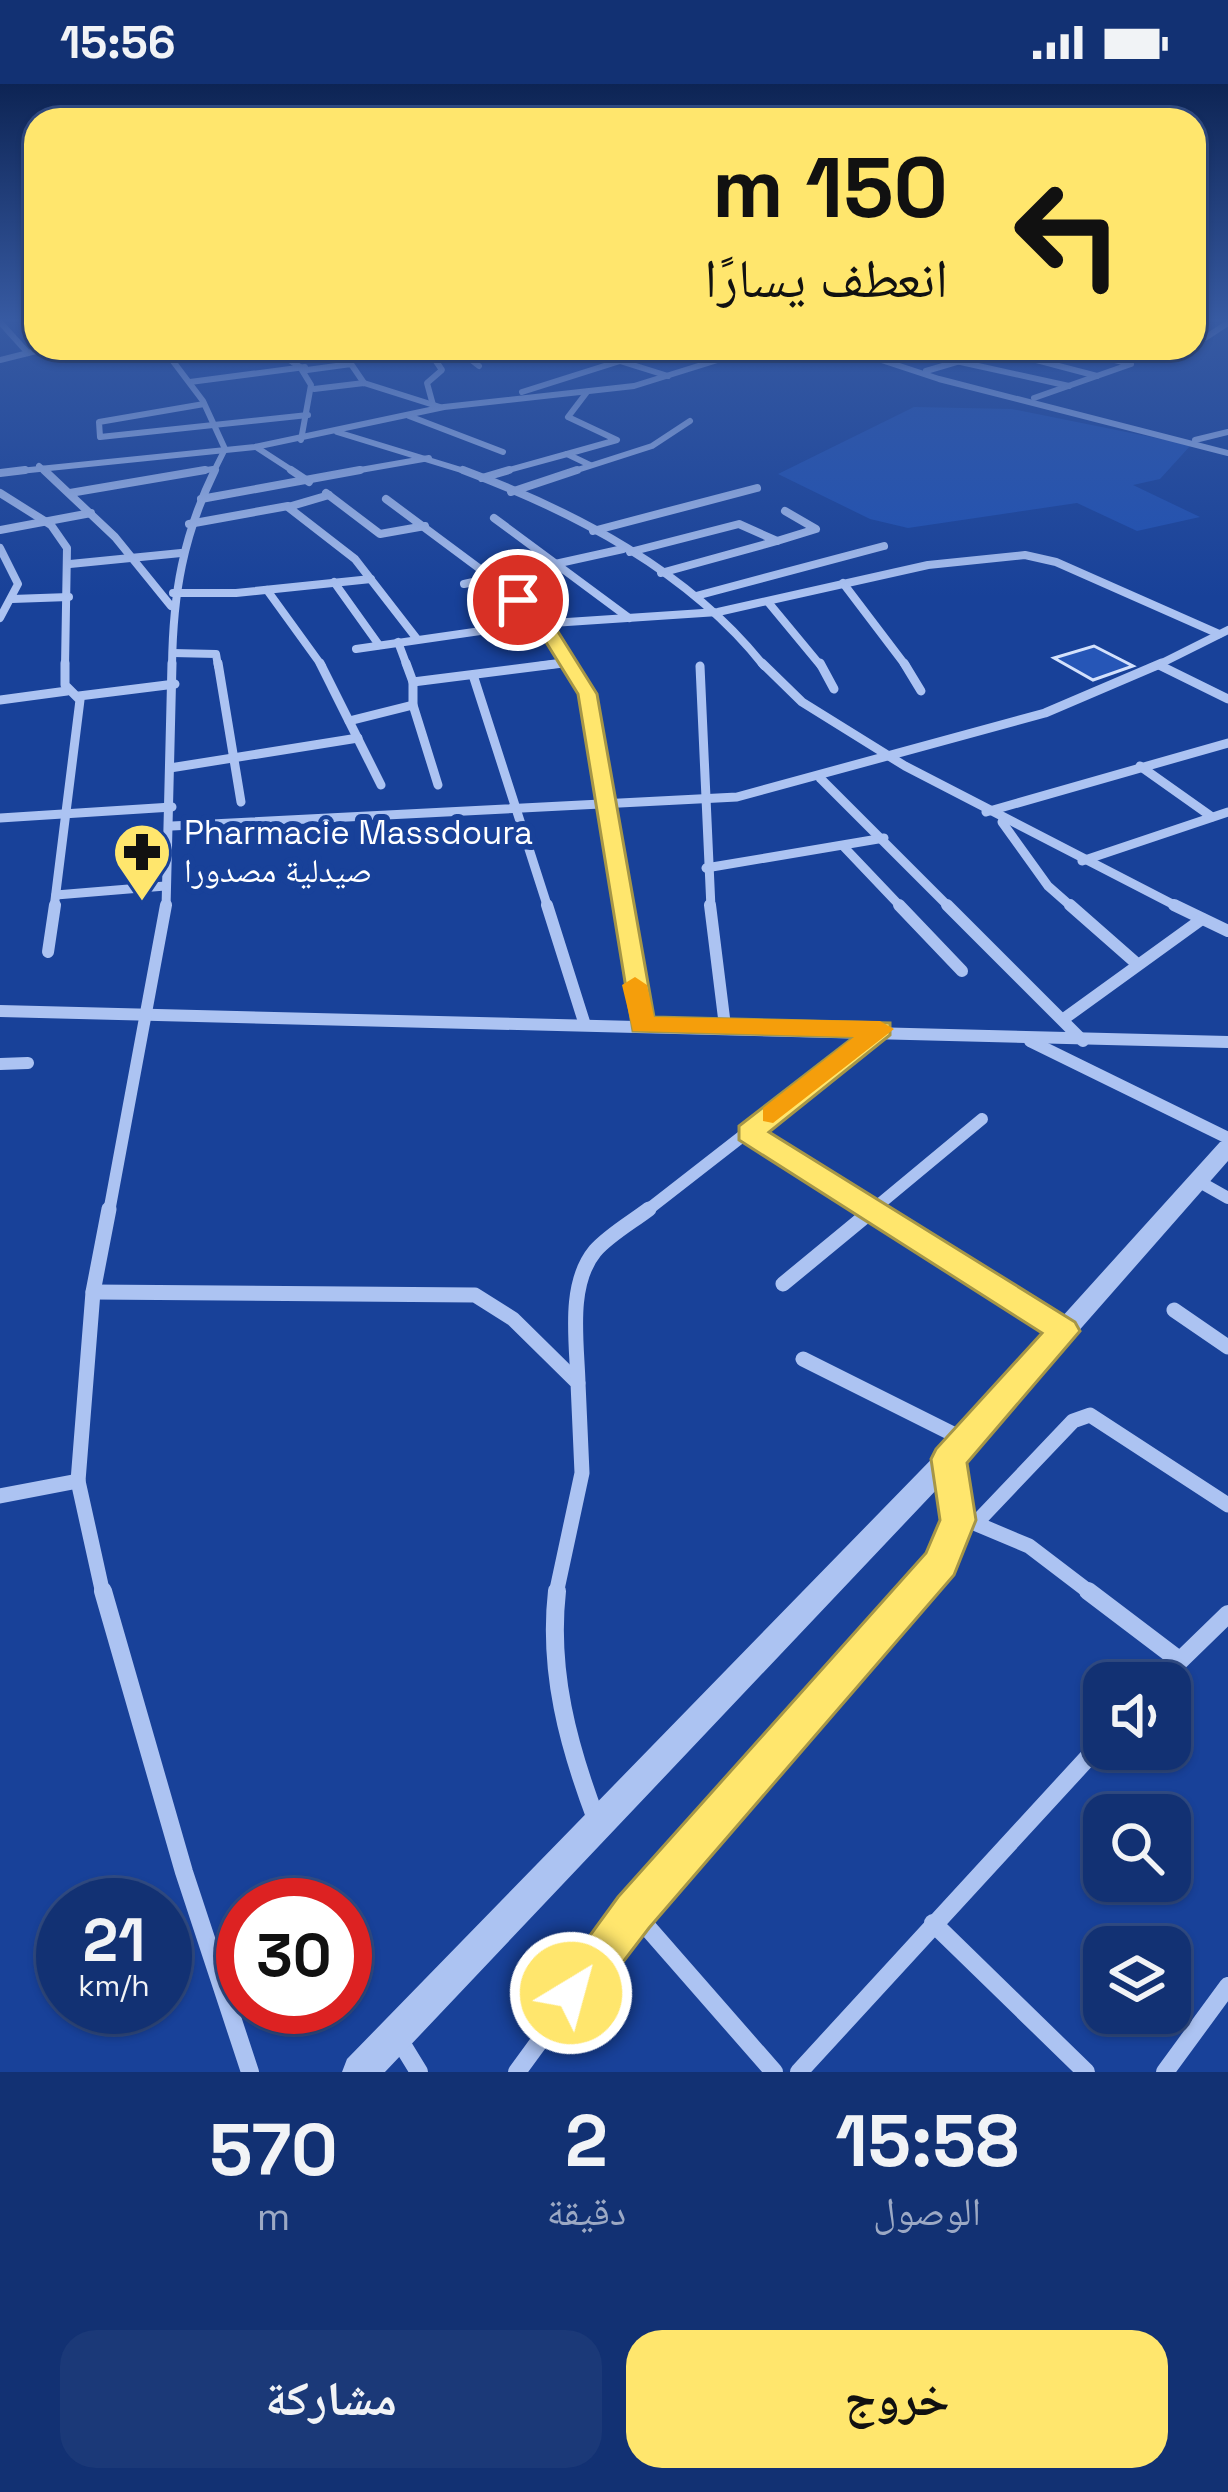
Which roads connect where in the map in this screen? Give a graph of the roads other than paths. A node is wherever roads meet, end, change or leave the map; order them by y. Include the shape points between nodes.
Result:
1 (161, 412) edge
2 (209, 412) edge
3 (309, 412) edge
4 (424, 412) edge
5 (572, 412) edge
6 (1083, 412) edge
7 (308, 415) junction
8 (407, 416) junction
9 (689, 421) dead end
10 (217, 424) junction
11 (337, 432) junction
12 (1228, 432) edge
13 (129, 435) junction
14 (301, 440) junction
15 (1194, 440) junction
16 (255, 447) junction
17 (225, 449) junction
18 (503, 452) dead end
19 (1228, 453) edge
20 (567, 454) junction
21 (135, 456) junction
22 (430, 458) junction
23 (39, 466) junction
24 (592, 466) junction
25 (213, 469) junction
26 (0, 473) edge
27 (482, 478) junction
28 (308, 482) junction
29 (757, 488) dead end
30 (512, 492) junction
31 (0, 493) edge
32 (70, 493) junction
33 (329, 494) junction
34 (201, 499) junction
35 (386, 499) dead end
36 (288, 506) junction
37 (785, 511) dead end
38 (91, 513) junction
39 (494, 518) dead end
40 (42, 521) junction
41 (189, 524) junction
42 (425, 526) junction
43 (0, 530) edge
44 (593, 531) junction
45 (777, 541) junction
46 (884, 546) dead end
47 (0, 548) edge
48 (627, 550) junction
49 (181, 553) junction
50 (127, 555) junction
51 (561, 563) junction
52 (70, 564) junction
53 (661, 573) junction
54 (493, 577) junction
55 (371, 578) junction
56 (334, 582) junction
57 (843, 583) junction
58 (464, 584) dead end
59 (267, 590) junction
60 (696, 596) junction
61 (69, 597) junction
62 (12, 599) junction
63 (172, 600) junction
64 (768, 602) junction
65 (718, 612) junction
66 (0, 618) edge
67 (630, 618) junction
68 (544, 622) junction
69 (1224, 632) edge
70 (417, 639) junction
71 (398, 642) junction
72 (379, 645) junction
73 (356, 649) dead end
74 (173, 652) junction
75 (571, 662) junction
76 (1159, 665) junction
77 (700, 666) dead end
78 (473, 675) junction
79 (413, 682) junction
80 (175, 684) junction
81 (834, 689) dead end
82 (67, 691) junction
83 (921, 691) dead end
84 (79, 696) junction
85 (1228, 699) edge
86 (0, 700) edge
87 (413, 705) junction
88 (349, 721) junction
89 (358, 738) junction
90 (1228, 743) edge
91 (889, 759) junction
92 (233, 761) junction
93 (1139, 766) junction
94 (170, 768) junction
95 (820, 778) junction
96 (381, 784) dead end
97 (438, 785) dead end
98 (706, 800) junction
99 (601, 801) junction
100 (241, 802) dead end
101 (172, 807) junction
102 (516, 808) junction
103 (986, 812) junction
104 (1228, 812) edge
105 (69, 816) junction
106 (1212, 817) junction
107 (0, 818) edge
108 (1001, 820) junction
109 (172, 826) junction
110 (884, 838) junction
111 (844, 847) junction
112 (1082, 861) junction
113 (706, 868) junction
114 (165, 886) junction
115 (56, 895) junction
116 (1202, 919) junction
117 (1228, 932) edge
118 (48, 952) dead end
119 (1136, 963) junction
120 (962, 971) dead end
121 (0, 1011) edge
122 (152, 1015) junction
123 (1066, 1018) junction
124 (585, 1025) junction
125 (642, 1025) junction
126 (724, 1026) junction
127 (880, 1029) junction
128 (1023, 1038) junction
129 (1083, 1041) junction
130 (1228, 1042) edge
131 (0, 1064) edge
132 (28, 1064) dead end
133 (982, 1119) dead end
134 (749, 1133) junction
135 (1228, 1142) edge
136 (1198, 1181) junction
137 (1228, 1198) edge
138 (872, 1212) junction
139 (783, 1284) dead end
140 (93, 1292) junction
141 (1174, 1310) dead end
142 (1064, 1331) junction
143 (1228, 1347) edge
144 (803, 1359) dead end
145 (578, 1383) junction
146 (957, 1450) junction
147 (78, 1481) junction
148 (0, 1496) edge
149 (1228, 1505) edge
150 (968, 1521) junction
151 (1228, 1614) edge
152 (1179, 1660) joint
153 (1083, 1762) edge
154 (599, 1826) junction
155 (634, 1912) junction
156 (933, 1923) junction
157 (1228, 1986) edge
158 (396, 2035) junction
159 (250, 2072) edge
160 (360, 2072) edge
161 (419, 2072) edge
162 (517, 2072) edge
163 (774, 2072) edge
164 (799, 2072) edge
165 (1086, 2072) edge
166 (1166, 2072) edge

1 - 13 street via 98,423 100,437
2 - 10 street
3 - 7 street
4 - 8 street
5 - 20 street via 568,417 617,440
6 - 15 street
7 - 10 street
7 - 14 street
8 - 11 street
8 - 18 street
9 - 24 street via 652,446
10 - 13 street
10 - 17 street
11 - 14 street
11 - 22 street
12 - 15 street
13 - 21 street
14 - 16 street
15 - 19 street
16 - 17 street
16 - 28 street
17 - 21 street
17 - 25 street
20 - 24 street
20 - 27 street
21 - 23 street
22 - 27 street
22 - 28 street
23 - 26 street
23 - 32 street
24 - 30 street
25 - 32 street
25 - 34 street
27 - 30 street
28 - 33 street
28 - 34 street
29 - 44 street
30 - 44 street
31 - 40 street
32 - 38 street
33 - 36 street
33 - 42 street via 380,534
34 - 41 street
35 - 42 street
36 - 41 street
36 - 55 street
37 - 45 street via 816,529
38 - 40 street
38 - 50 street
39 - 51 street
40 - 43 street
40 - 52 street via 62,538
41 - 49 street
42 - 54 street
44 - 48 street
45 - 48 street via 736,524
45 - 53 street
46 - 60 street
47 - 62 street via 18,577
48 - 51 street
48 - 53 street
49 - 50 street
49 - 63 street
50 - 52 street
50 - 63 street
51 - 54 street
51 - 67 street
52 - 61 street
53 - 60 street
54 - 58 street
54 - 68 street
55 - 56 street
55 - 70 street
56 - 59 street
56 - 72 street
57 - 64 street
57 - 69 street via 1034,556
57 - 83 street
59 - 63 street
59 - 88 street via 316,655
60 - 65 street
61 - 62 street
61 - 82 street
62 - 66 street
63 - 74 street
64 - 65 street
64 - 81 street via 810,646
65 - 67 street
65 - 91 street via 771,679
67 - 68 street
68 - 70 street
68 - 75 street
69 - 76 street
70 - 71 street
71 - 72 street
71 - 79 street
72 - 73 street
74 - 80 street
74 - 92 street via 216,654
75 - 78 street
75 - 99 street via 592,716
76 - 85 street
76 - 91 street via 1081,700
77 - 98 street
78 - 79 street
78 - 102 street
79 - 87 street
80 - 84 street
80 - 94 street
82 - 84 street
82 - 86 street
84 - 105 street
87 - 88 street
87 - 97 street
88 - 89 street
89 - 92 street
89 - 96 street
90 - 93 street
91 - 95 street
91 - 103 street
92 - 94 street
92 - 100 street
93 - 103 street
93 - 106 street
94 - 101 street
95 - 98 street
95 - 110 street
98 - 99 street
98 - 113 street
99 - 102 street
99 - 125 street
101 - 105 street
101 - 109 street
102 - 109 street
102 - 124 street
103 - 108 street
104 - 106 street
105 - 107 street
105 - 115 street
106 - 112 street
108 - 112 street
108 - 119 street via 1048,886
109 - 114 street
110 - 111 street
110 - 123 street
111 - 113 street
111 - 120 street
112 - 116 street
113 - 126 street
114 - 115 street
114 - 122 street
115 - 118 street
116 - 117 street
116 - 119 street
119 - 123 street
121 - 122 street
122 - 124 street
122 - 140 street
123 - 129 street
124 - 125 street
125 - 126 street
126 - 127 street
127 - 128 street
127 - 134 street
128 - 129 street
128 - 135 street
129 - 130 street
131 - 132 street
133 - 138 street
134 - 138 street
134 - 145 street via 585,1266 576,1306
135 - 136 street
136 - 137 street
136 - 142 street
138 - 139 street
138 - 142 street
140 - 145 street via 475,1294 503,1307
140 - 147 street
141 - 143 street
142 - 146 street
144 - 146 street
145 - 154 street via 582,1473 553,1626 566,1740
146 - 150 street
146 - 154 street
147 - 148 street
147 - 159 street via 184,1872
149 - 150 street via 1090,1414 1073,1420
150 - 152 street via 1029,1546
150 - 155 street via 941,1563
151 - 152 street
153 - 156 street
154 - 158 street
155 - 162 street
155 - 163 street
156 - 164 street
156 - 165 street
157 - 166 street
158 - 160 street
158 - 161 street

